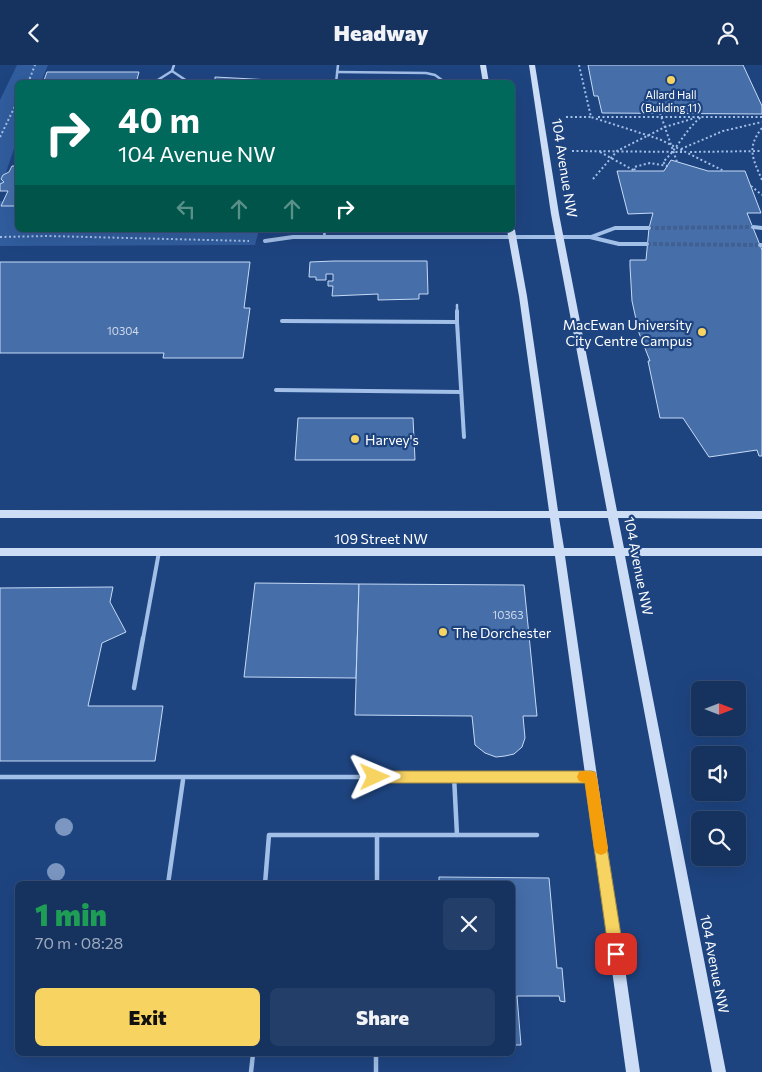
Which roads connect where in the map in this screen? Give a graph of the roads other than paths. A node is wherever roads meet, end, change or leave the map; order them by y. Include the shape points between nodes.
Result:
1 (174, 65) edge
2 (338, 65) edge
3 (482, 65) edge
4 (532, 65) edge
5 (172, 71) junction
6 (337, 72) junction
7 (438, 78) joint
8 (158, 80) edge
9 (186, 80) edge
10 (336, 80) edge
11 (441, 80) edge
12 (485, 80) edge
13 (753, 227) tunnel mouth
14 (649, 228) tunnel mouth
15 (762, 228) edge
16 (325, 232) edge
17 (511, 233) edge
18 (324, 237) junction
19 (560, 237) junction
20 (590, 237) junction
21 (265, 241) road end
22 (647, 244) tunnel mouth
23 (457, 305) dead end
24 (282, 321) dead end
25 (457, 322) junction
26 (276, 390) dead end
27 (461, 391) junction
28 (464, 437) dead end
29 (0, 514) edge
30 (613, 514) junction
31 (553, 515) junction
32 (762, 515) edge
33 (0, 551) edge
34 (159, 552) junction
35 (558, 552) junction
36 (620, 552) junction
37 (762, 552) edge
38 (134, 688) dead end
39 (454, 776) junction
40 (0, 777) edge
41 (591, 777) junction
42 (183, 779) junction
43 (377, 835) junction
44 (457, 835) junction
45 (537, 835) dead end
46 (168, 881) edge
47 (265, 881) edge
48 (377, 881) edge
49 (253, 1056) edge
50 (376, 1056) edge
51 (251, 1072) edge
52 (376, 1072) edge
53 (633, 1072) edge
54 (719, 1072) edge

1 - 5 lane
2 - 6 lane
3 - 12 main road
4 - 19 main road, 104 Avenue NW
5 - 8 lane
5 - 9 lane
6 - 7 lane via 426,73
6 - 10 lane
7 - 11 lane
13 - 15 street
14 - 20 street via 615,228
16 - 18 lane
17 - 18 street
17 - 19 street
17 - 31 main road via 523,296
18 - 21 street
19 - 20 street
19 - 30 main road, 104 Avenue NW
20 - 22 street via 619,244
23 - 25 lane
24 - 25 lane
25 - 27 lane
26 - 27 lane
27 - 28 lane
29 - 31 main road, 109 Street NW
30 - 31 main road, 109 Street NW
30 - 32 main road, 109 Street NW
30 - 36 main road, 104 Avenue NW
31 - 35 main road
33 - 34 main road, 109 Street NW
34 - 35 main road, 109 Street NW
34 - 38 lane
35 - 36 main road, 109 Street NW
35 - 41 main road
36 - 37 main road, 109 Street NW
36 - 54 main road, 104 Avenue NW
39 - 41 lane
39 - 42 lane
39 - 44 lane
40 - 42 lane
41 - 53 main road
42 - 46 lane
43 - 44 lane
43 - 47 lane via 269,835
43 - 48 lane
44 - 45 lane
49 - 51 lane
50 - 52 lane

